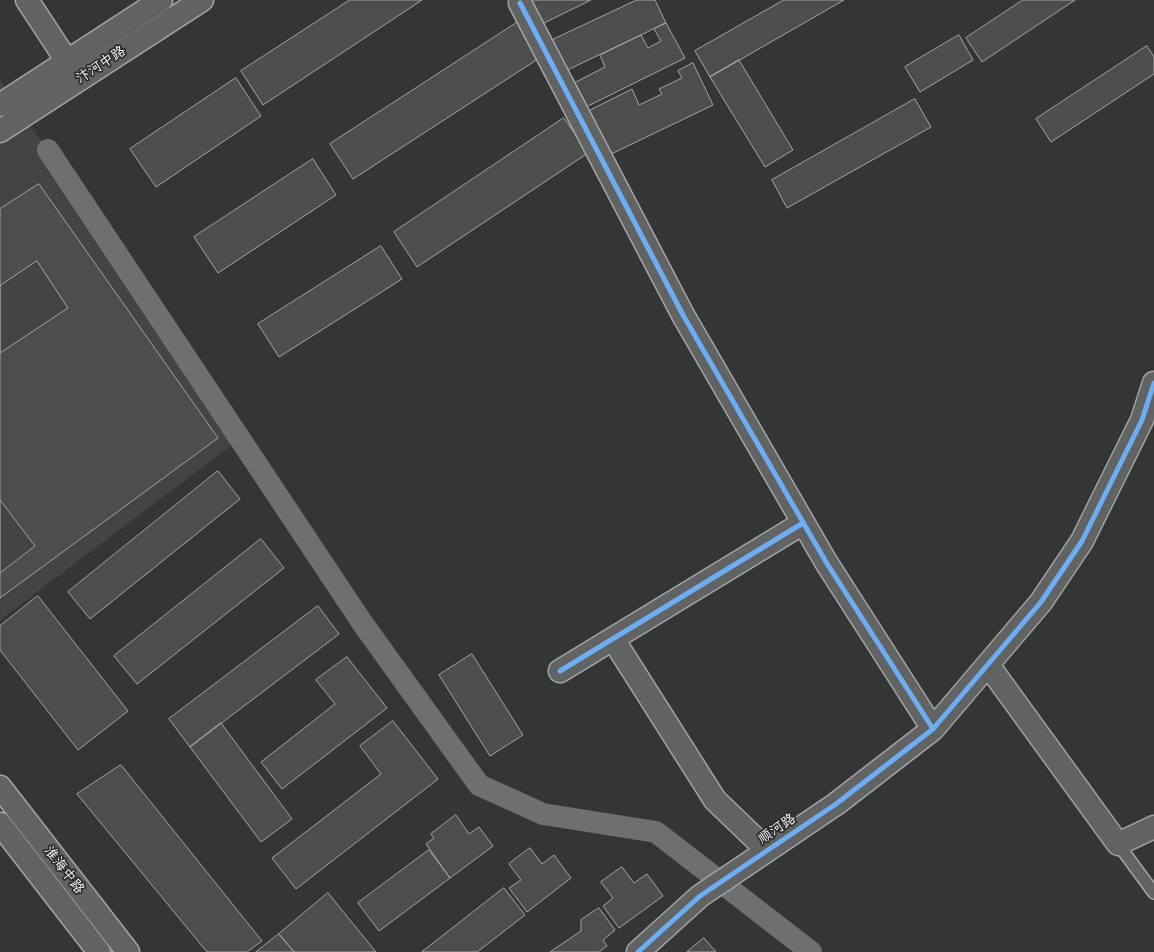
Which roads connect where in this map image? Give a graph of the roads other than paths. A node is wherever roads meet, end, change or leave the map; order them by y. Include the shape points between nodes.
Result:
1 (27, 0) edge
2 (161, 0) edge
3 (202, 0) edge
4 (520, 3) dead end
5 (67, 61) junction
6 (0, 105) edge
7 (0, 131) edge
8 (1154, 382) edge
9 (803, 523) junction
10 (613, 639) junction
11 (988, 665) junction
12 (560, 671) dead end
13 (933, 729) junction
14 (0, 787) edge
15 (0, 824) edge
16 (1154, 827) edge
17 (1118, 844) junction
18 (762, 853) junction
19 (1154, 893) edge
20 (99, 952) edge
21 (128, 952) edge
22 (638, 952) edge

1 - 5 street
2 - 5 street, 汴河中路
3 - 7 street, 汴河中路
4 - 9 street via 682,315
5 - 6 street, 汴河中路
8 - 11 street, 顺河路 via 1142,420 1082,541 1041,602
9 - 10 street
9 - 13 street
10 - 12 street
10 - 18 street via 714,800
11 - 13 street, 顺河路
11 - 17 street
13 - 18 street, 顺河路 via 836,804
14 - 21 street, 淮海中路
15 - 20 street, 淮海中路
16 - 17 street
17 - 19 lane
18 - 22 street, 顺河路 via 700,896

